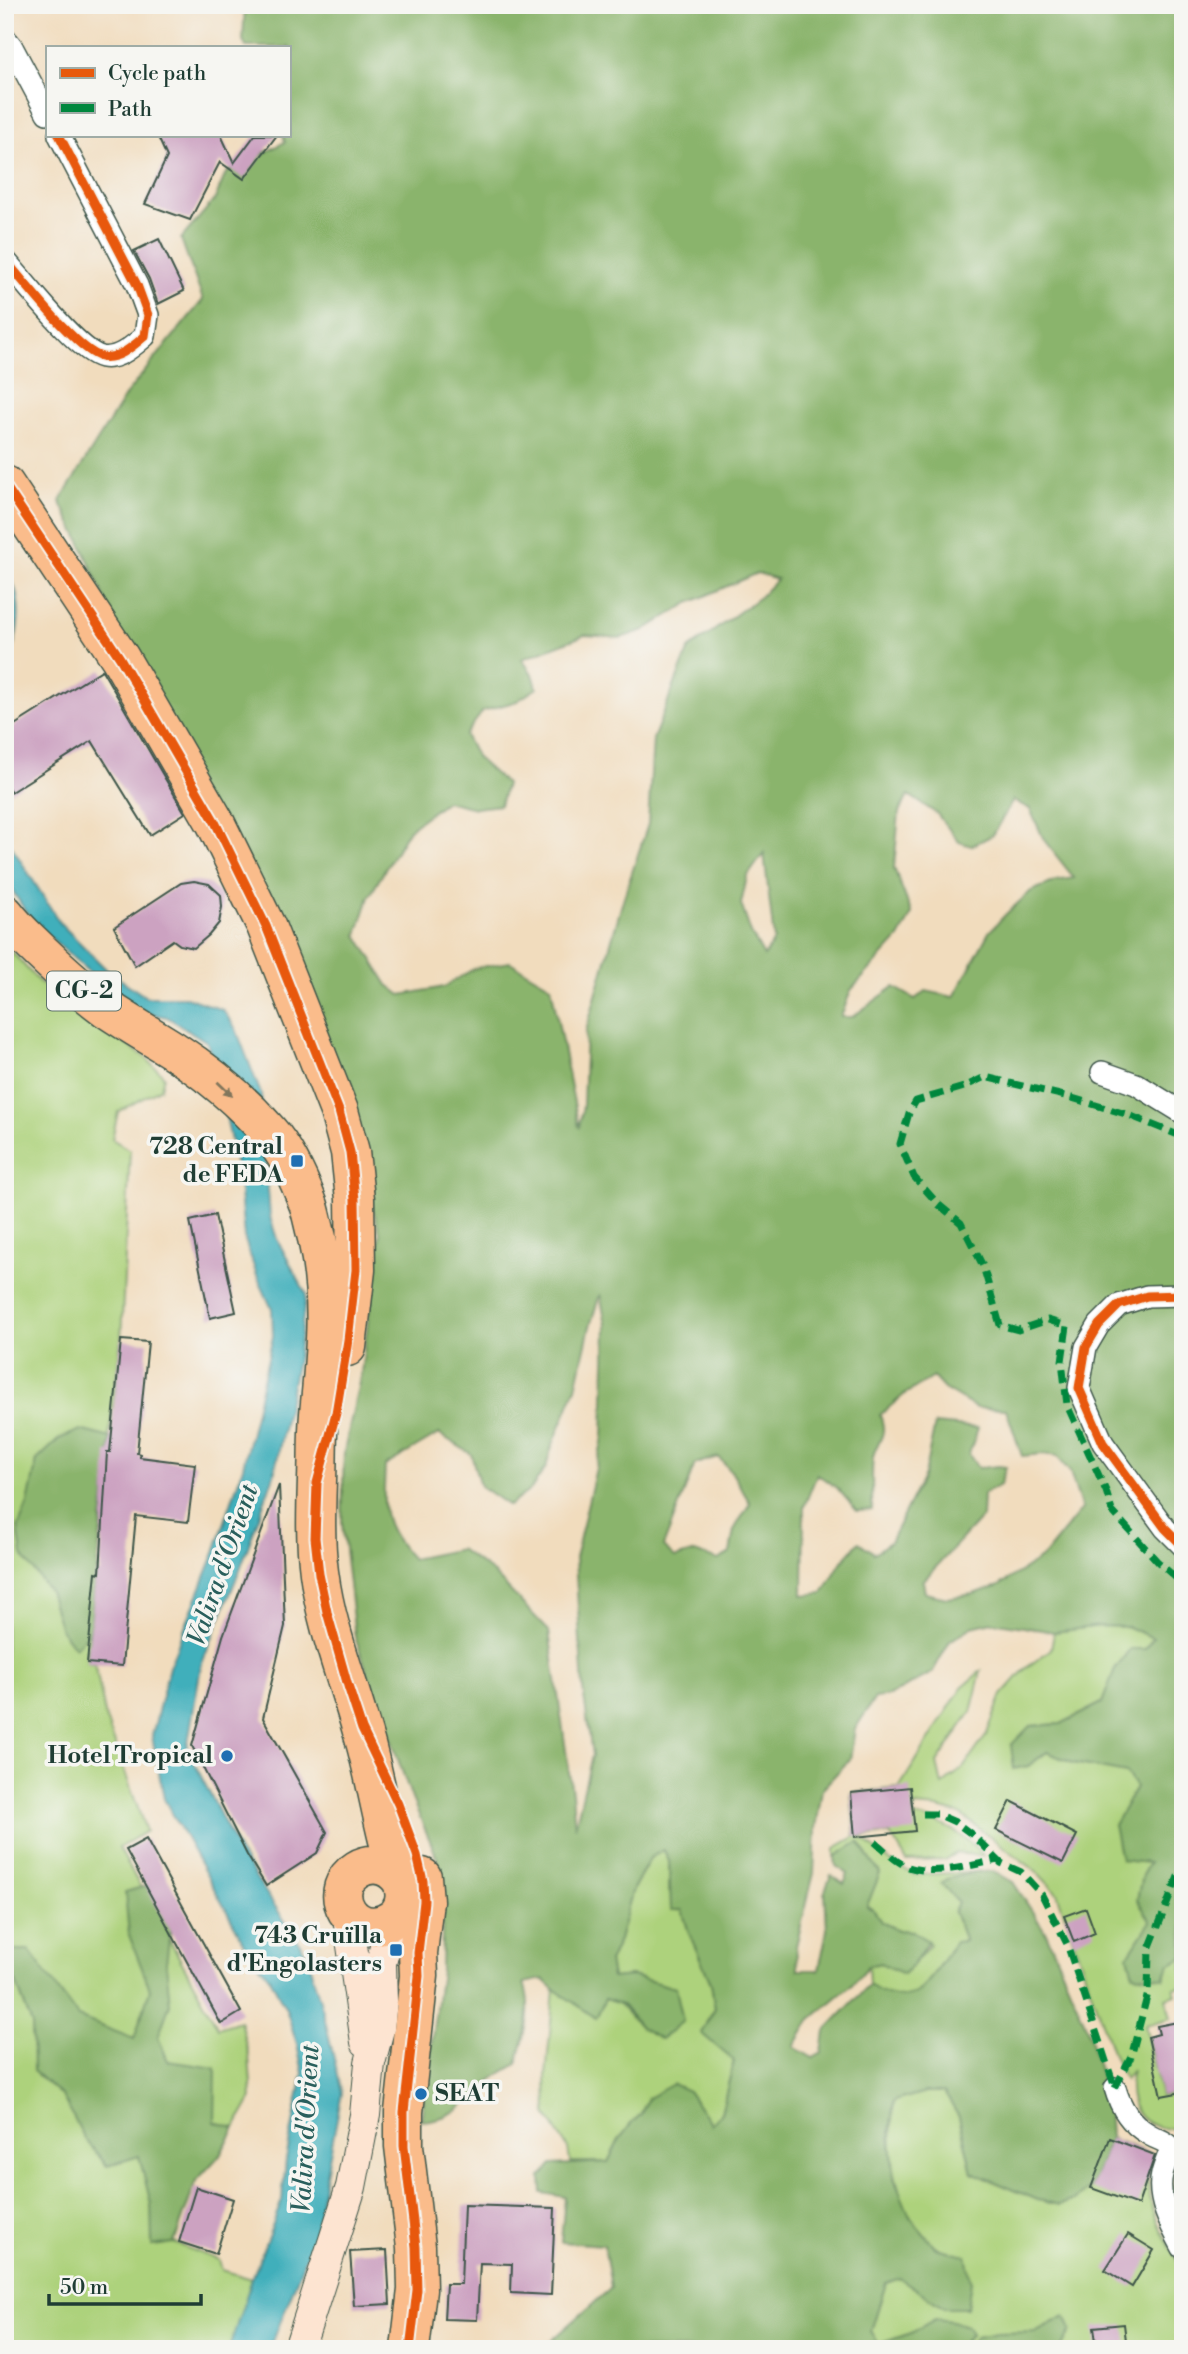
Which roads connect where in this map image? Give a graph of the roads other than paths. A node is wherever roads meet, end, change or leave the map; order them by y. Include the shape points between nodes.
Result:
1 (5, 38) edge
2 (46, 111) edge
3 (60, 136) edge
4 (5, 260) edge
5 (5, 485) edge
6 (5, 914) edge
7 (1102, 1072) dead end
8 (1183, 1113) edge
9 (1183, 1295) edge
10 (317, 1483) junction
11 (1183, 1546) edge
12 (362, 1729) junction
13 (372, 1769) junction
14 (354, 1872) junction
15 (347, 1911) junction
16 (406, 1915) junction
17 (370, 2063) junction
18 (1115, 2088) dead end
19 (1183, 2248) edge
20 (299, 2349) edge
21 (410, 2349) edge

1 - 2 street
3 - 4 street via 137,285 148,315 145,336 121,354 103,357 82,346
5 - 10 highway, CG-2 via 120,658 215,822 266,926 339,1111 355,1199 356,1270 336,1413
6 -> 10 highway, CG-2 via 64,975 215,1079 269,1132 291,1164 310,1210 326,1297
7 - 8 street via 1136,1084
9 - 11 street via 1147,1296 1119,1305 1099,1325 1086,1348 1079,1388 1102,1443
10 - 12 highway, CG-2 via 319,1574
12 - 13 highway, CG-2
12 - 16 highway via 388,1779 417,1855 424,1901
13 - 14 highway, CG-2 via 370,1801
13 - 16 highway, CG-2
14 - 15 highway, CG-2 via 344,1889
14 - 16 highway via 366,1865 388,1867
15 - 16 highway via 354,1919 377,1926
15 - 17 main road
16 - 17 main road via 381,1963 379,2029
16 - 21 highway, CG-2 via 419,1976 404,2112 416,2247 417,2290
17 - 20 main road via 351,2187
18 - 19 street via 1125,2113 1136,2125 1171,2147 1161,2188 1164,2207

